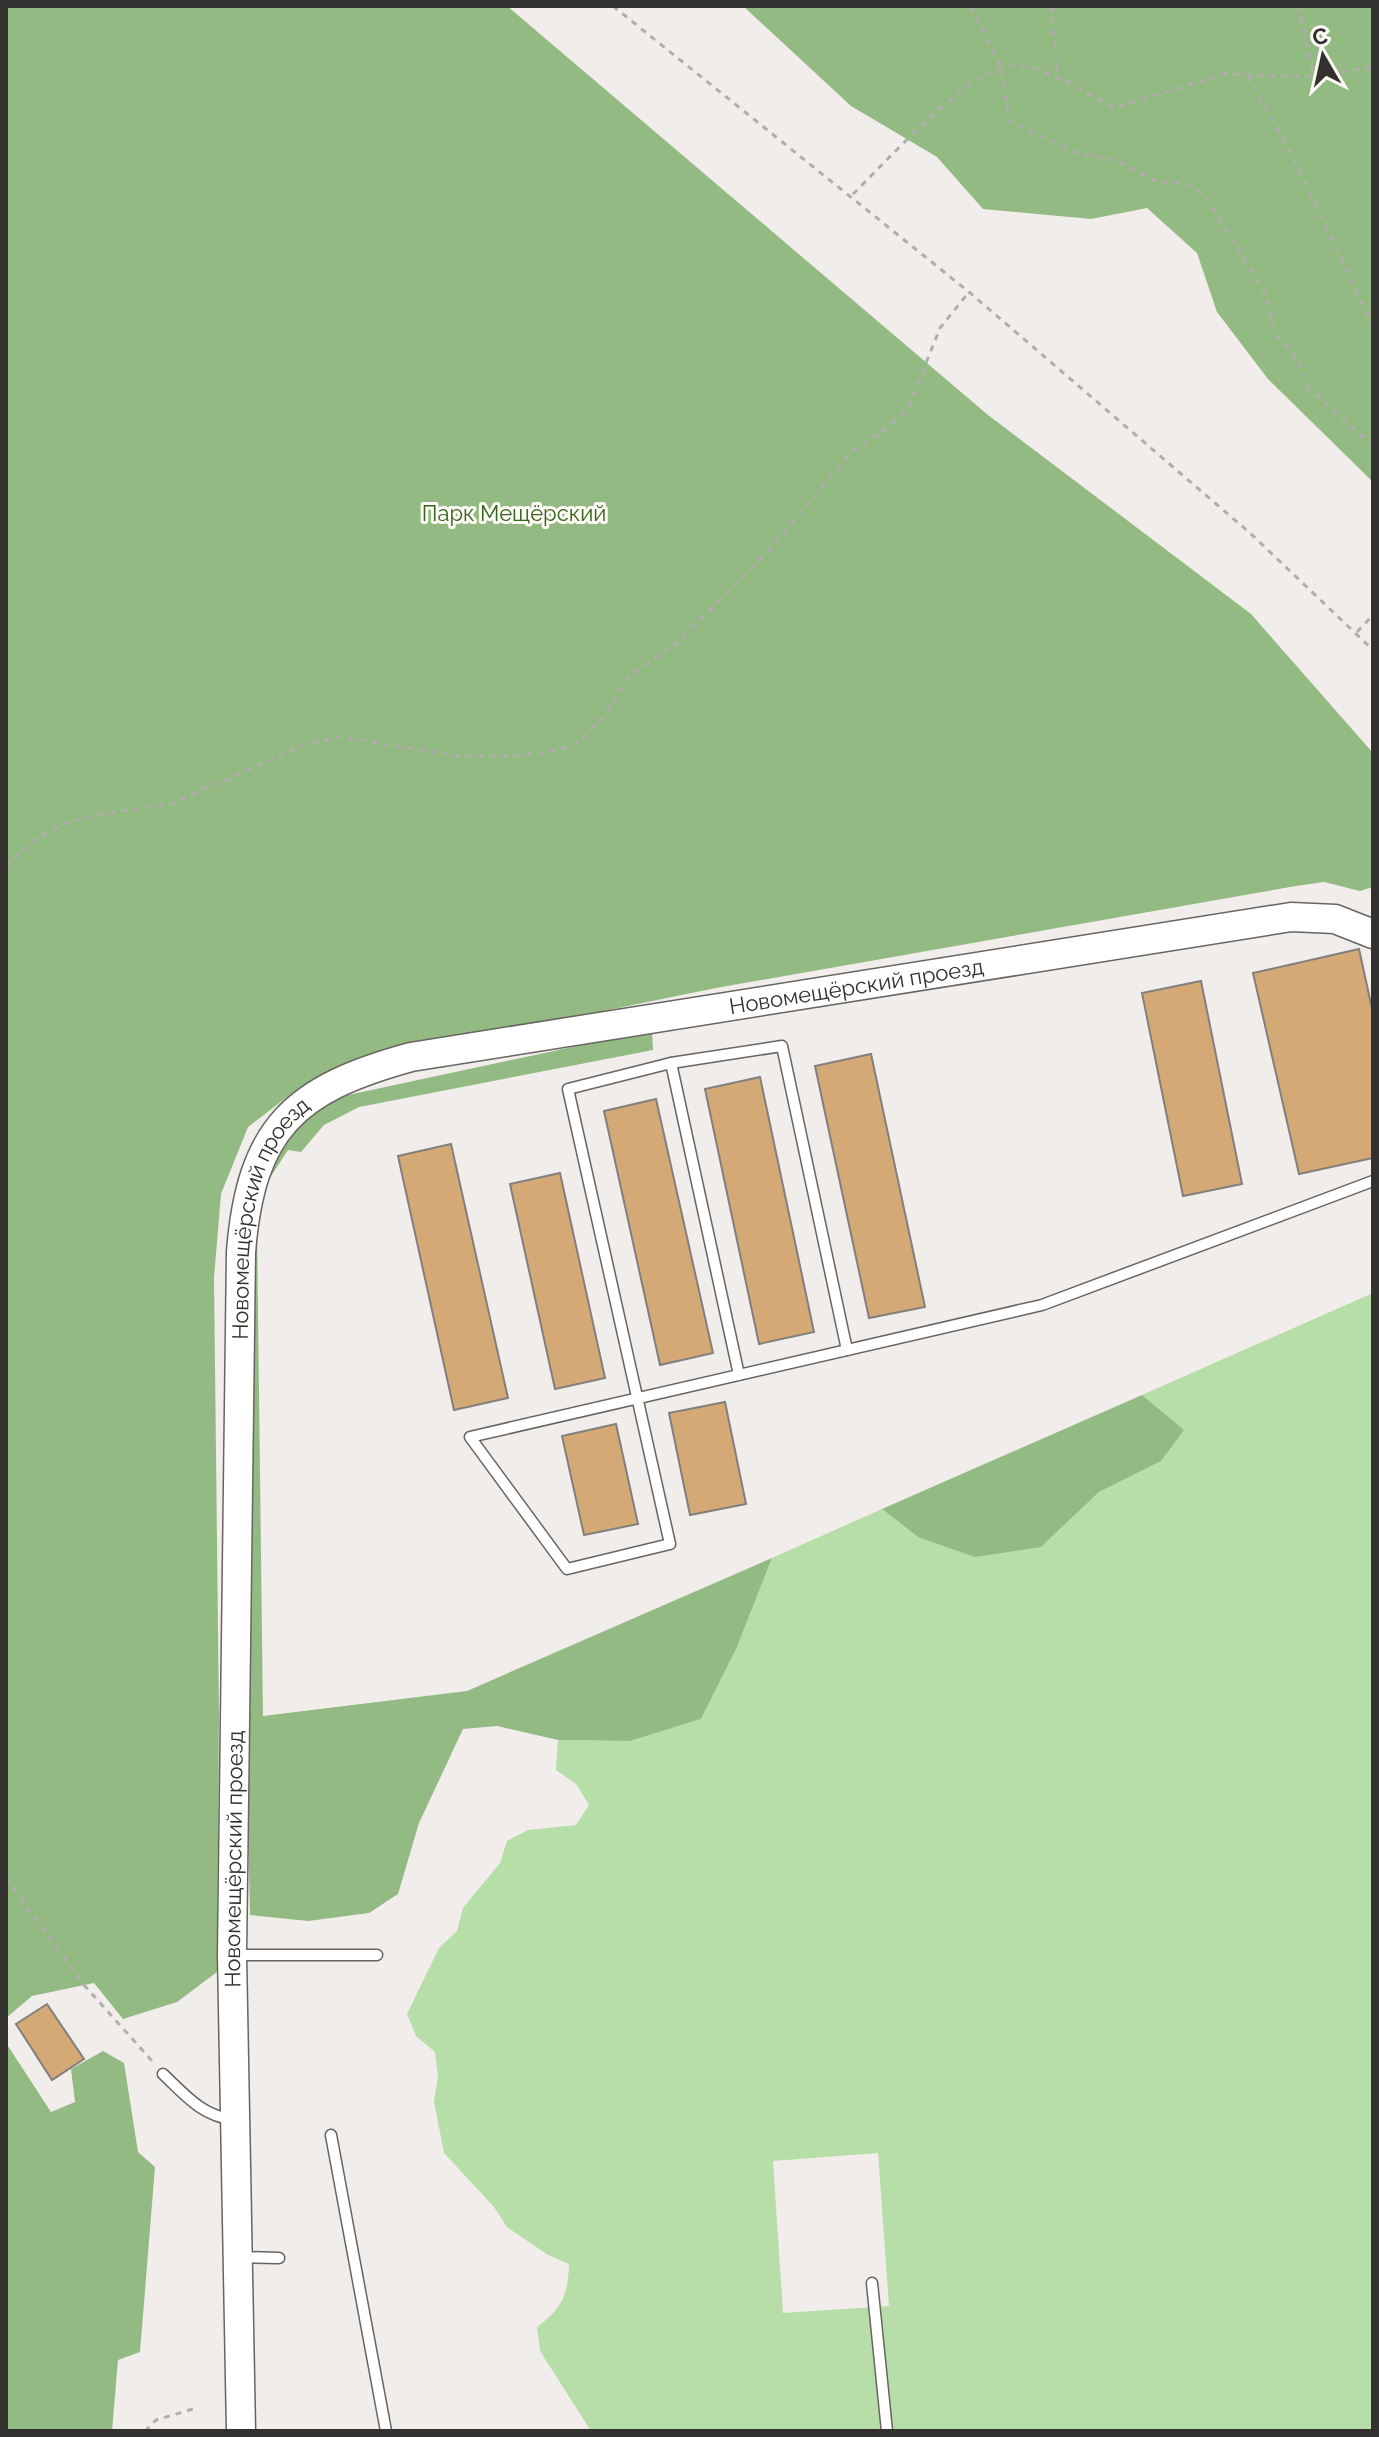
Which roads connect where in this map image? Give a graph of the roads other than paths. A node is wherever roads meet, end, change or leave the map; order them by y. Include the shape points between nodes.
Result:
1 (1373, 934) edge
2 (671, 1063) junction
3 (1373, 1181) edge
4 (847, 1350) junction
5 (739, 1375) junction
6 (636, 1399) junction
7 (232, 1955) junction
8 (377, 1955) dead end
9 (163, 2074) road end
10 (233, 2119) junction
11 (331, 2135) dead end
12 (237, 2257) junction
13 (279, 2258) dead end
14 (872, 2283) dead end
15 (241, 2431) edge
16 (386, 2431) edge
17 (887, 2431) edge

1 - 7 street, Новомещёрский проезд via 1335,919 1291,917 411,1057 338,1082 291,1114 257,1161 242,1240
2 - 4 lane via 782,1046
2 - 5 lane
2 - 6 lane via 568,1089
3 - 4 lane via 1042,1305
4 - 5 lane
5 - 6 lane
6 - 6 lane via 470,1437 567,1569 670,1544
7 - 8 lane
7 - 10 street, Новомещёрский проезд
9 - 10 lane via 193,2103 218,2118
10 - 12 street, Новомещёрский проезд
11 - 16 lane
12 - 13 lane
12 - 15 street, Новомещёрский проезд
14 - 17 lane

